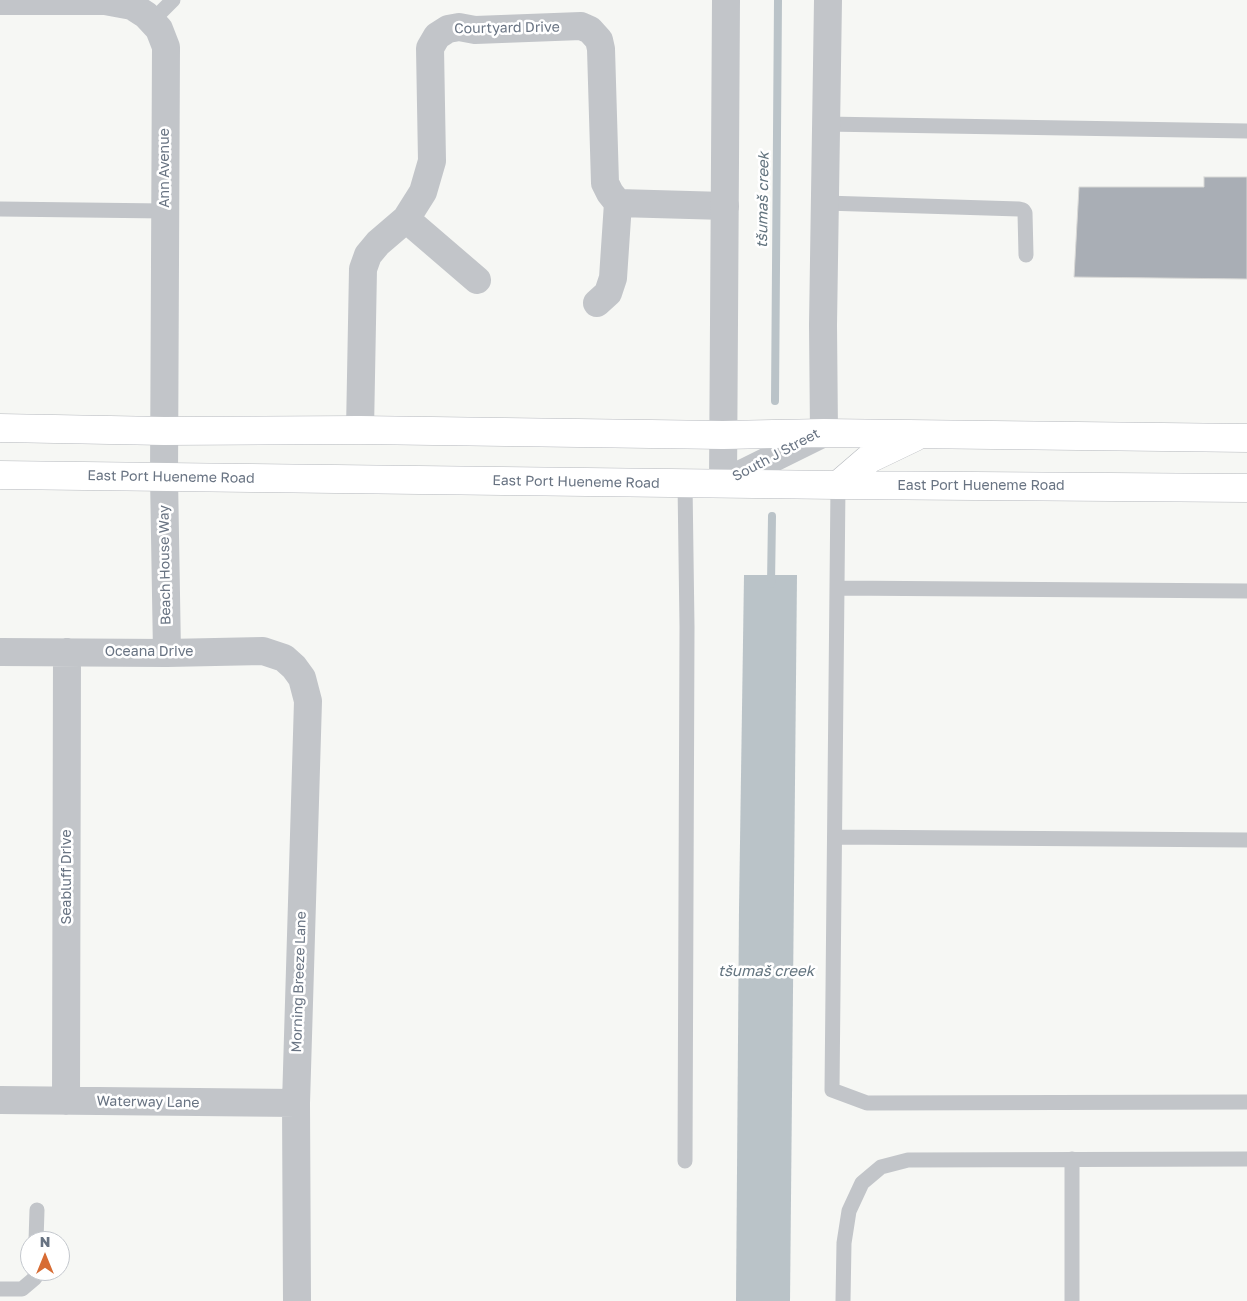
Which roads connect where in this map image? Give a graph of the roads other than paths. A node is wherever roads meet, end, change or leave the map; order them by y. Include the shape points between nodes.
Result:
1 (174, 0) edge
2 (726, 0) edge
3 (828, 0) edge
4 (0, 1) edge
5 (152, 21) junction
6 (825, 124) junction
7 (1247, 131) edge
8 (618, 203) junction
9 (825, 203) junction
10 (725, 206) junction
11 (0, 209) edge
12 (165, 211) junction
13 (406, 219) junction
14 (1026, 255) dead end
15 (477, 280) dead end
16 (597, 303) dead end
17 (0, 428) edge
18 (360, 430) junction
19 (164, 431) junction
20 (824, 433) junction
21 (921, 434) junction
22 (722, 435) junction
23 (1247, 438) edge
24 (0, 474) edge
25 (164, 477) junction
26 (685, 483) junction
27 (722, 483) junction
28 (838, 485) junction
29 (1247, 488) edge
30 (837, 588) junction
31 (1247, 591) edge
32 (0, 652) edge
33 (68, 652) junction
34 (167, 653) junction
35 (294, 667) joint
36 (835, 837) junction
37 (1247, 840) edge
38 (0, 1100) edge
39 (66, 1101) junction
40 (1247, 1102) edge
41 (296, 1103) junction
42 (1072, 1159) junction
43 (1247, 1159) edge
44 (685, 1161) dead end
45 (37, 1210) dead end
46 (36, 1231) edge
47 (31, 1281) edge
48 (0, 1289) edge
49 (298, 1301) edge
50 (843, 1301) edge
51 (1072, 1301) edge

1 - 5 lane
2 - 10 street, South J Street
3 - 6 street, South J Street
4 - 5 street, Ann Avenue via 105,1 132,6
5 - 12 street, Ann Avenue via 159,28 166,48
6 - 7 lane
6 - 9 street, South J Street
8 - 10 street
8 - 13 street, Courtyard Drive via 604,183 601,49 599,40 590,30 581,26 475,30 459,27 448,28 437,36 430,48 432,161 423,192
8 - 16 street via 613,278 608,293
9 - 14 lane via 1020,209 1025,213
9 - 20 street, South J Street
10 - 22 street, South J Street
11 - 12 lane
12 - 19 street, Ann Avenue
13 - 15 street
13 - 18 street, Courtyard Drive via 378,243 368,255 363,269
17 - 19 main road
18 - 19 main road
18 - 22 main road
19 - 25 street, Ann Avenue
20 - 21 main road
20 - 22 main road
20 - 27 street, South J Street
21 - 23 main road
21 - 28 main road via 867,460
22 - 27 street, South J Street
24 - 25 main road, East Port Hueneme Road
25 - 26 main road, East Port Hueneme Road
25 - 34 street, Beach House Way
26 - 27 main road, East Port Hueneme Road
26 - 44 lane
27 - 28 main road, East Port Hueneme Road
28 - 29 main road, East Port Hueneme Road
28 - 30 lane
30 - 31 lane
30 - 36 lane
32 - 33 street, Oceana Drive
33 - 34 street, Oceana Drive
33 - 39 street, Seabluff Drive
34 - 35 street, Oceana Drive via 263,651 284,658
35 - 41 street, Morning Breeze Lane via 302,678 308,701
36 - 37 lane
36 - 40 lane via 832,1090 867,1103
38 - 39 street, Waterway Lane
39 - 41 street, Waterway Lane
41 - 49 street, Morning Breeze Lane
42 - 43 lane
42 - 50 lane via 908,1160 881,1167 862,1183 849,1211 844,1243
42 - 51 lane
45 - 46 lane
47 - 48 lane via 22,1289

